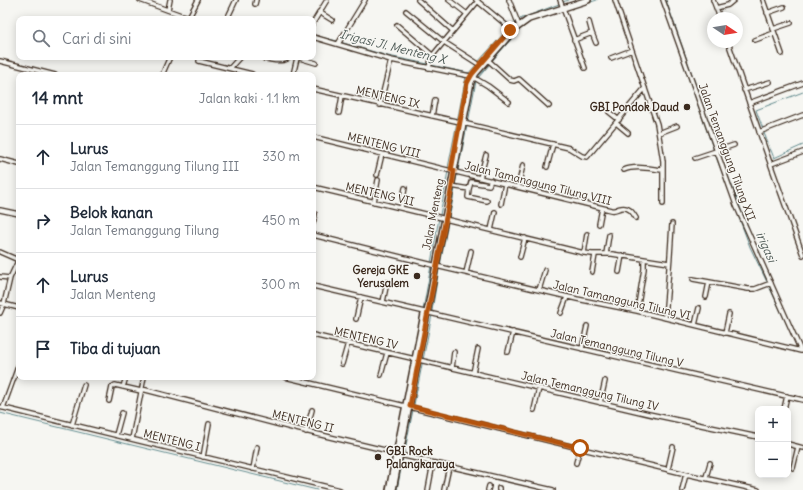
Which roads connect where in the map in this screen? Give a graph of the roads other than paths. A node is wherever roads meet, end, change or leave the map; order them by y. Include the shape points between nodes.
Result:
1 (140, 0) edge
2 (170, 0) edge
3 (198, 0) edge
4 (236, 0) edge
5 (327, 0) edge
6 (365, 0) edge
7 (418, 0) edge
8 (449, 0) edge
9 (509, 0) edge
10 (579, 0) edge
11 (588, 0) edge
12 (615, 0) edge
13 (664, 0) edge
14 (713, 0) edge
15 (734, 0) edge
16 (763, 0) edge
17 (477, 1) edge
18 (562, 4) edge
19 (784, 7) dead end
20 (716, 8) junction
21 (168, 10) junction
22 (319, 12) junction
23 (406, 12) dead end
24 (718, 12) edge
25 (767, 12) junction
26 (467, 14) junction
27 (182, 16) edge
28 (188, 16) edge
29 (228, 16) edge
30 (316, 18) edge
31 (332, 20) dead end
32 (589, 22) dead end
33 (518, 23) junction
34 (790, 23) dead end
35 (397, 25) dead end
36 (511, 28) junction
37 (453, 31) junction
38 (774, 31) junction
39 (592, 33) junction
40 (316, 38) edge
41 (574, 40) junction
42 (755, 40) dead end
43 (444, 42) junction
44 (596, 43) dead end
45 (338, 44) junction
46 (730, 48) edge
47 (632, 50) junction
48 (782, 54) dead end
49 (432, 55) junction
50 (611, 58) dead end
51 (169, 60) edge
52 (237, 60) edge
53 (272, 60) edge
54 (286, 60) edge
55 (296, 60) edge
56 (306, 60) edge
57 (391, 60) junction
58 (488, 60) junction
59 (0, 61) edge
60 (198, 61) dead end
61 (316, 63) dead end
62 (480, 65) junction
63 (230, 68) junction
64 (429, 68) junction
65 (585, 68) dead end
66 (44, 72) edge
67 (163, 72) edge
68 (245, 72) edge
69 (294, 72) edge
70 (472, 77) junction
71 (770, 82) dead end
72 (803, 83) edge
73 (645, 88) junction
74 (316, 90) edge
75 (744, 90) junction
76 (342, 96) junction
77 (435, 100) dead end
78 (509, 102) dead end
79 (749, 103) junction
80 (380, 105) junction
81 (549, 106) dead end
82 (609, 112) dead end
83 (339, 113) dead end
84 (803, 115) edge
85 (432, 116) junction
86 (618, 121) junction
87 (461, 123) junction
88 (677, 126) dead end
89 (759, 132) junction
90 (628, 133) dead end
91 (658, 133) junction
92 (316, 138) edge
93 (552, 144) junction
94 (734, 145) dead end
95 (716, 151) junction
96 (803, 152) edge
97 (382, 154) junction
98 (486, 156) dead end
99 (695, 158) dead end
100 (0, 159) edge
101 (16, 163) edge
102 (771, 164) junction
103 (523, 165) dead end
104 (547, 167) dead end
105 (624, 170) dead end
106 (663, 170) junction
107 (453, 171) junction
108 (377, 175) dead end
109 (480, 178) junction
110 (378, 180) dead end
111 (491, 180) junction
112 (505, 184) junction
113 (452, 186) junction
114 (518, 187) junction
115 (316, 188) edge
116 (405, 188) dead end
117 (469, 189) junction
118 (487, 201) dead end
119 (374, 202) junction
120 (501, 204) dead end
121 (663, 204) dead end
122 (401, 208) junction
123 (602, 208) junction
124 (0, 210) edge
125 (495, 212) dead end
126 (16, 213) edge
127 (443, 218) junction
128 (636, 218) dead end
129 (600, 224) dead end
130 (672, 224) dead end
131 (491, 230) junction
132 (587, 234) dead end
133 (609, 235) dead end
134 (316, 236) edge
135 (525, 238) junction
136 (471, 251) dead end
137 (0, 252) edge
138 (584, 253) junction
139 (595, 254) junction
140 (606, 254) junction
141 (622, 255) junction
142 (803, 255) edge
143 (520, 257) dead end
144 (16, 259) edge
145 (644, 260) junction
146 (670, 263) junction
147 (16, 266) edge
148 (435, 266) junction
149 (545, 270) dead end
150 (592, 272) dead end
151 (619, 272) dead end
152 (466, 273) junction
153 (0, 277) edge
154 (10, 278) junction
155 (693, 279) dead end
156 (387, 282) dead end
157 (709, 282) junction
158 (771, 284) junction
159 (316, 287) edge
160 (539, 290) junction
161 (361, 297) junction
162 (567, 297) junction
163 (706, 297) dead end
164 (382, 302) junction
165 (2, 304) edge
166 (16, 307) edge
167 (699, 308) dead end
168 (637, 311) junction
169 (426, 312) junction
170 (0, 313) edge
171 (561, 313) dead end
172 (729, 314) dead end
173 (665, 318) junction
174 (356, 319) dead end
175 (695, 325) junction
176 (587, 326) dead end
177 (513, 332) junction
178 (725, 332) junction
179 (316, 336) edge
180 (348, 343) junction
181 (478, 349) dead end
182 (582, 349) junction
183 (802, 351) edge
184 (454, 352) dead end
185 (508, 352) dead end
186 (387, 353) junction
187 (417, 359) junction
188 (342, 364) dead end
189 (452, 368) junction
190 (16, 372) edge
191 (473, 373) junction
192 (382, 375) dead end
193 (125, 380) edge
194 (143, 380) edge
195 (298, 380) edge
196 (605, 381) dead end
197 (84, 385) dead end
198 (123, 386) junction
199 (539, 388) junction
200 (141, 390) junction
201 (787, 396) junction
202 (109, 400) dead end
203 (803, 400) edge
204 (600, 403) junction
205 (408, 406) junction
206 (785, 406) edge
207 (2, 408) edge
208 (312, 410) dead end
209 (534, 410) dead end
210 (122, 413) dead end
211 (209, 424) dead end
212 (72, 425) junction
213 (306, 432) junction
214 (116, 435) junction
215 (755, 437) edge
216 (132, 439) junction
217 (791, 445) edge
218 (257, 447) dead end
219 (673, 447) dead end
220 (798, 447) junction
221 (580, 448) junction
222 (803, 448) edge
223 (399, 454) junction
224 (203, 457) junction
225 (433, 462) junction
226 (710, 462) dead end
227 (576, 463) dead end
228 (449, 466) junction
229 (793, 468) dead end
230 (253, 469) junction
231 (668, 469) junction
232 (686, 474) junction
233 (706, 477) junction
234 (548, 489) edge
235 (340, 490) edge
236 (390, 490) edge
237 (393, 490) edge
238 (428, 490) edge
239 (444, 490) edge
240 (553, 490) edge
241 (682, 490) edge
242 (758, 490) edge

1 - 21 street
2 - 21 street
3 - 28 street
4 - 29 street
5 - 22 street
6 - 45 street
7 - 37 street
8 - 26 street
9 - 33 street
10 - 18 street
11 - 18 street
12 - 47 street
13 - 95 street, Jalan Temanggung Tilung XII
14 - 20 street
15 - 20 street
16 - 25 street
17 - 26 street
17 - 36 street
18 - 33 street
18 - 41 street
18 - 58 street via 520,24
19 - 25 street
20 - 24 street
21 - 27 street
22 - 30 street
22 - 31 street
23 - 43 street
25 - 38 street
26 - 37 street
32 - 39 street
33 - 36 street
34 - 38 street
35 - 49 street
36 - 62 street
37 - 43 street
38 - 42 street
38 - 48 street
39 - 41 street
39 - 44 street
40 - 45 street
41 - 65 street
43 - 49 street
43 - 62 street
45 - 57 street
46 - 75 street
47 - 50 street
47 - 73 street
49 - 64 street
51 - 67 street
52 - 63 street
53 - 54 street
55 - 69 street
56 - 61 street
57 - 64 street
57 - 80 street
58 - 70 street
58 - 81 street via 510,80 514,82 519,79
59 - 66 street
60 - 63 street
62 - 70 street
63 - 68 street
64 - 70 street
70 - 78 street
70 - 87 street
71 - 75 street
72 - 79 street
73 - 86 street
73 - 91 street
74 - 76 street, MENTENG IX
75 - 79 street
76 - 80 street, MENTENG IX
76 - 83 street
77 - 85 street
79 - 89 street
80 - 85 street, MENTENG IX
82 - 86 street
84 - 89 street
85 - 87 street, MENTENG IX
86 - 90 street
86 - 93 street, MENTENG IX via 587,157
87 - 93 street, MENTENG IX
87 - 107 street
88 - 91 street
89 - 102 street
91 - 106 street
92 - 97 street, MENTENG VIII
93 - 104 street
94 - 95 street
95 - 99 street
95 - 158 street, Jalan Temanggung Tilung XII via 737,209
96 - 102 street
97 - 107 street, MENTENG VIII
97 - 108 street
98 - 109 street
100 - 101 street
102 - 142 street
103 - 114 street
105 - 106 street
106 - 121 street
107 - 109 street, Jalan Tamanggung Tilung VIII
107 - 113 street
107 - 127 street, Jalan Menteng
109 - 111 street, Jalan Tamanggung Tilung VIII
110 - 119 street
111 - 112 street, Jalan Tamanggung Tilung VIII
111 - 117 street via 489,185 471,182
112 - 114 street, Jalan Tamanggung Tilung VIII
112 - 120 street
113 - 117 street
113 - 127 street
114 - 123 street, Jalan Tamanggung Tilung VIII
115 - 119 street, MENTENG VII
116 - 122 street
117 - 118 street via 468,196
119 - 122 street, MENTENG VII
122 - 127 street, MENTENG VII
123 - 128 street, Jalan Tamanggung Tilung VIII via 615,211 626,208
123 - 129 street
124 - 126 street
125 - 131 street
127 - 131 street, MENTENG VII
127 - 148 street
130 - 146 street
131 - 135 street, MENTENG VII
132 - 138 street
133 - 140 street
134 - 148 street, Jalan Tamanggung Tilung VI
135 - 138 street, MENTENG VII
135 - 143 street
136 - 152 street
137 - 144 street
138 - 139 street, MENTENG VII
139 - 140 street, MENTENG VII
139 - 150 street
140 - 141 street, MENTENG VII
141 - 145 street, MENTENG VII
141 - 151 street
145 - 146 street, MENTENG VII
145 - 168 street
146 - 173 street
147 - 154 street
148 - 152 street, Jalan Tamanggung Tilung VI
148 - 169 street
149 - 160 street
152 - 160 street, Jalan Tamanggung Tilung VI
153 - 154 street
154 - 165 street
155 - 157 street
156 - 164 street
157 - 158 street via 748,289
157 - 163 street
158 - 183 street, Jalan Temanggung Tilung XII
159 - 161 street, Jalan Temanggung Tilung V
160 - 162 street, Jalan Tamanggung Tilung VI
161 - 164 street, Jalan Temanggung Tilung V
161 - 174 street
162 - 168 street, Jalan Tamanggung Tilung VI
162 - 171 street
164 - 169 street, Jalan Temanggung Tilung V
165 - 166 street
165 - 170 street
167 - 175 street
168 - 173 street, Jalan Tamanggung Tilung VI
169 - 177 street, Jalan Temanggung Tilung V
169 - 187 street
172 - 178 street
173 - 175 street, Jalan Tamanggung Tilung VI
175 - 178 street, Jalan Tamanggung Tilung VI
176 - 182 street
177 - 182 street, Jalan Temanggung Tilung V
177 - 185 street
178 - 183 street, Jalan Tamanggung Tilung VI
179 - 180 street, MENTENG IV
180 - 186 street, MENTENG IV
180 - 188 street
181 - 191 street
182 - 201 street, Jalan Temanggung Tilung V
184 - 189 street
186 - 187 street, MENTENG IV
186 - 192 street
187 - 189 street, Jalan Temanggung Tilung IV
187 - 205 street
189 - 191 street, Jalan Temanggung Tilung IV
190 - 207 street
191 - 199 street, Jalan Temanggung Tilung IV
193 - 198 street
194 - 200 street
195 - 205 street
196 - 204 street
197 - 212 street
198 - 200 street, MENTENG II
198 - 202 street via 113,386
199 - 204 street, Jalan Temanggung Tilung IV
199 - 209 street
200 - 213 street, MENTENG II
200 - 216 street
201 - 203 street, Jalan Temanggung Tilung V
201 - 206 street
204 - 215 street, Jalan Temanggung Tilung IV
205 - 221 street
205 - 223 street
207 - 212 street, MENTENG I
208 - 213 street
210 - 214 street
211 - 224 street
212 - 214 street, MENTENG I
213 - 223 street, MENTENG II
214 - 216 street, MENTENG I
216 - 224 street, MENTENG I
217 - 220 street
218 - 230 street
219 - 231 street
220 - 222 street
220 - 229 street
221 - 227 street
221 - 231 street
223 - 225 street, MENTENG II
223 - 236 street
223 - 237 street
224 - 230 street, MENTENG I
225 - 228 street, MENTENG II
225 - 238 street
226 - 233 street
228 - 234 street, MENTENG II
228 - 239 street
230 - 235 street, MENTENG I
231 - 232 street
232 - 233 street
232 - 241 street
233 - 242 street
234 - 240 street, MENTENG II

